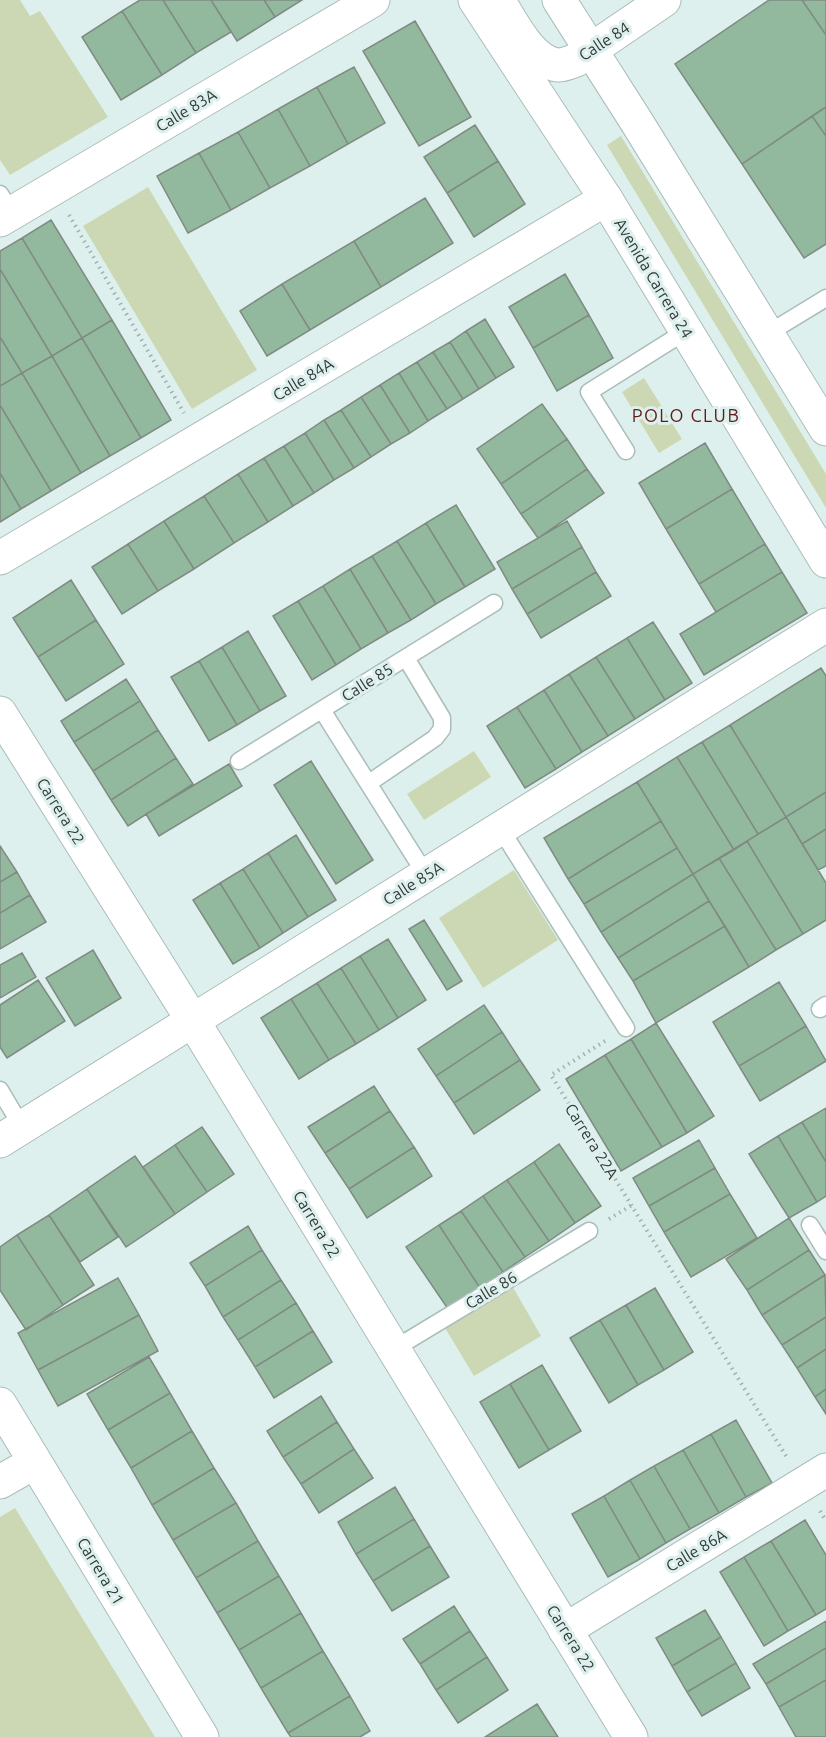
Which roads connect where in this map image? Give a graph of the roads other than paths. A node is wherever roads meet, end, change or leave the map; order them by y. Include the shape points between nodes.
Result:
1 (372, 0) edge
2 (475, 0) edge
3 (498, 0) edge
4 (559, 0) edge
5 (664, 0) edge
6 (591, 50) junction
7 (606, 199) junction
8 (4, 209) edge
9 (826, 298) edge
10 (686, 331) junction
11 (767, 334) junction
12 (826, 429) edge
13 (626, 451) dead end
14 (0, 558) edge
15 (826, 561) edge
16 (494, 603) dead end
17 (826, 625) edge
18 (406, 658) junction
19 (322, 710) junction
20 (0, 713) edge
21 (239, 761) dead end
22 (369, 783) junction
23 (500, 828) junction
24 (426, 874) junction
25 (193, 1020) junction
26 (626, 1028) road end
27 (0, 1090) edge
28 (11, 1134) edge
29 (810, 1224) dead end
30 (589, 1231) dead end
31 (826, 1251) edge
32 (394, 1349) junction
33 (0, 1404) edge
34 (35, 1462) junction
35 (815, 1477) edge
36 (0, 1482) edge
37 (565, 1630) junction
38 (202, 1737) edge
39 (631, 1737) edge

1 - 8 street, Calle 83A via 53,188
2 - 7 street, Avenida Carrera 24
3 - 6 street, Calle 84 via 535,55 545,61 560,65
4 - 6 street
5 - 6 street, Calle 84
6 - 11 street
7 - 10 street, Avenida Carrera 24
7 - 14 street, Calle 84A
9 - 11 lane
10 - 13 lane via 589,392
10 - 15 street, Avenida Carrera 24
11 - 12 street
16 - 18 lane, Calle 85
17 - 23 street, Calle 85A
18 - 19 lane, Calle 85
18 - 22 lane via 442,718 442,729 435,738
19 - 21 lane, Calle 85
19 - 22 lane
20 - 25 street, Carrera 22
22 - 24 lane
23 - 24 street, Calle 85A
23 - 26 lane
24 - 25 street, Calle 85A
25 - 28 street, Calle 85A
25 - 32 street, Carrera 22
27 - 28 lane
29 - 31 lane
30 - 32 lane, Calle 86
32 - 37 street, Carrera 22
33 - 34 street, Carrera 21
34 - 36 street
34 - 38 street, Carrera 21
35 - 37 street, Calle 86A
37 - 39 street, Carrera 22

